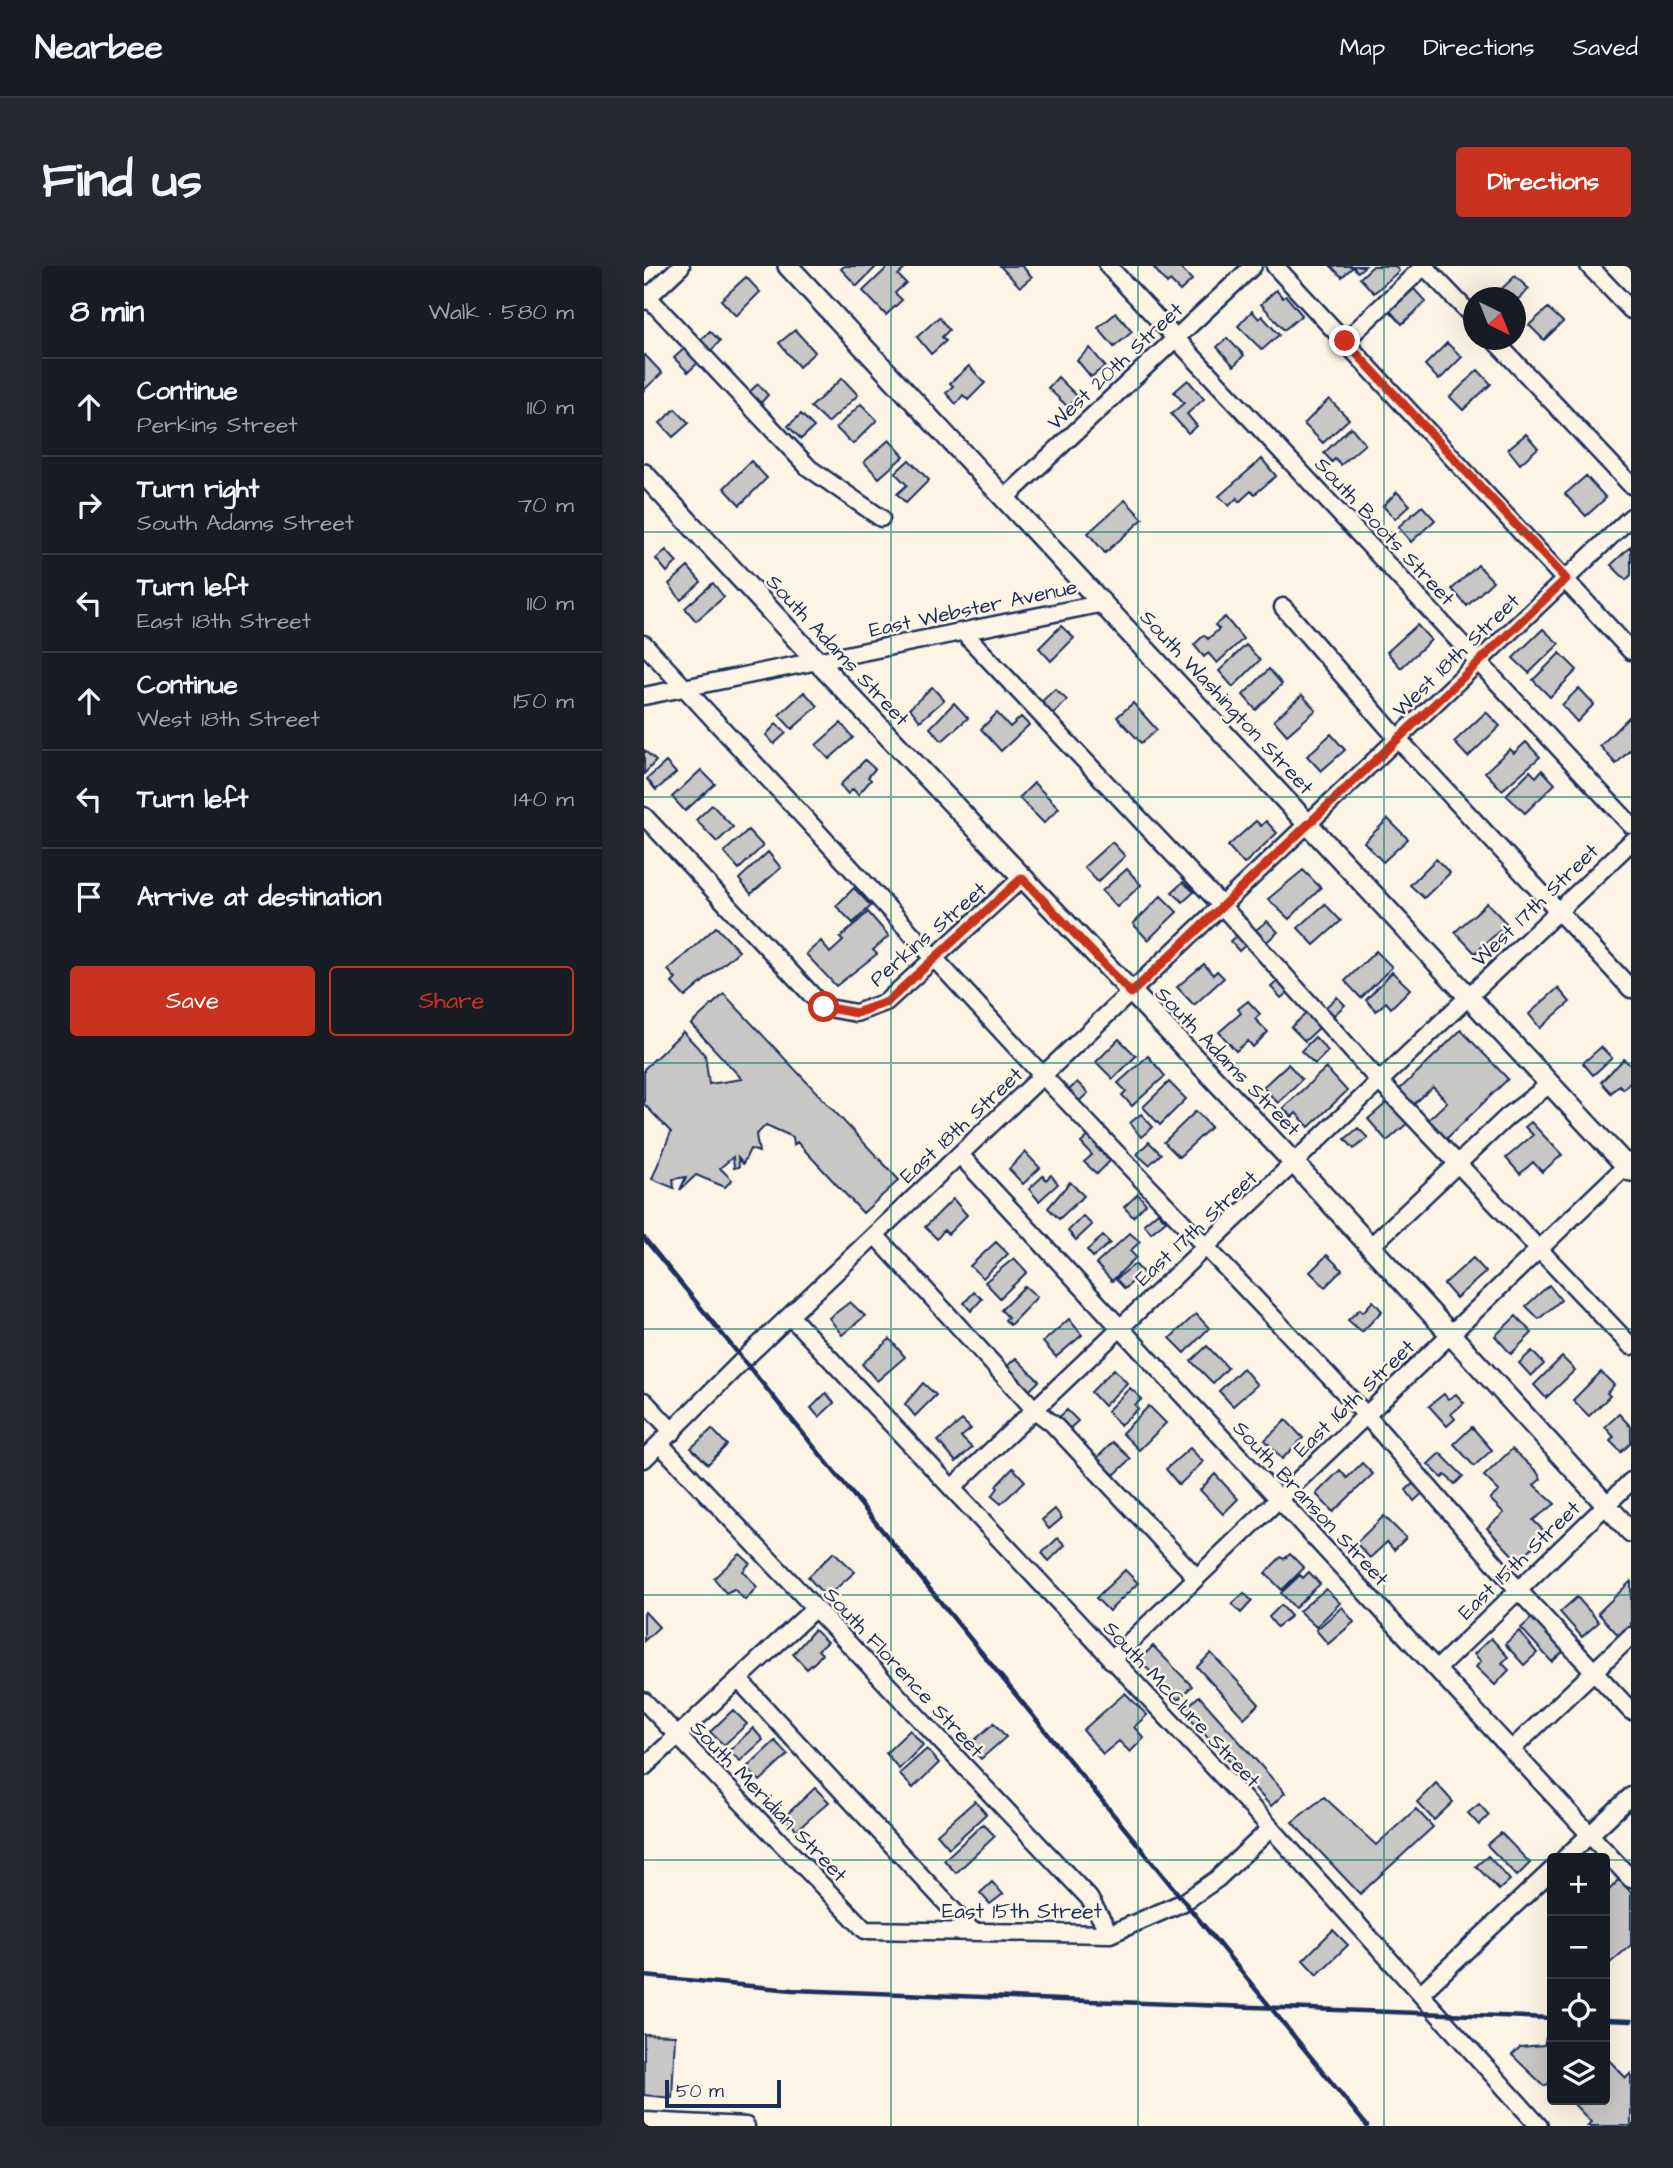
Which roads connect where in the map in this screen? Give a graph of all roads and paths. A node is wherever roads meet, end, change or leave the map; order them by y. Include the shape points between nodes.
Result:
1 (681, 266) edge
2 (788, 266) edge
3 (1108, 266) edge
4 (1252, 266) edge
5 (1275, 266) edge
6 (1424, 266) edge
7 (1589, 266) edge
8 (645, 297) edge
9 (1463, 307) edge
10 (1631, 310) edge
11 (1176, 337) junction
12 (1345, 341) junction
13 (1503, 350) edge
14 (644, 474) edge
15 (1631, 485) edge
16 (1006, 497) junction
17 (1631, 517) edge
18 (881, 518) dead end
19 (1566, 579) junction
20 (1104, 603) junction
21 (1283, 607) dead end
22 (963, 632) junction
23 (644, 644) edge
24 (1631, 651) edge
25 (817, 661) junction
26 (1479, 662) junction
27 (685, 687) junction
28 (644, 695) edge
29 (1398, 739) junction
30 (644, 816) edge
31 (1310, 823) junction
32 (1631, 825) edge
33 (1631, 842) edge
34 (1022, 878) junction
35 (1222, 906) junction
36 (1559, 912) junction
37 (934, 958) junction
38 (1631, 989) edge
39 (1131, 993) junction
40 (1469, 998) junction
41 (1043, 1076) junction
42 (1380, 1082) junction
43 (1550, 1084) junction
44 (960, 1155) junction
45 (1294, 1163) junction
46 (1458, 1163) junction
47 (1629, 1166) edge
48 (875, 1235) junction
49 (1206, 1247) junction
50 (1370, 1247) junction
51 (1540, 1248) junction
52 (790, 1316) junction
53 (1120, 1328) junction
54 (1450, 1335) junction
55 (1631, 1346) edge
56 (644, 1401) edge
57 (1036, 1411) junction
58 (1366, 1415) junction
59 (673, 1432) junction
60 (660, 1444) junction
61 (644, 1460) edge
62 (1631, 1481) edge
63 (952, 1488) junction
64 (1279, 1499) junction
65 (1605, 1505) junction
66 (1631, 1532) edge
67 (1197, 1577) junction
68 (1518, 1590) junction
69 (815, 1608) junction
70 (1631, 1636) edge
71 (1111, 1660) junction
72 (1437, 1669) junction
73 (1594, 1671) junction
74 (738, 1679) junction
75 (644, 1701) edge
76 (1631, 1711) edge
77 (677, 1736) junction
78 (1511, 1749) junction
79 (644, 1767) edge
80 (1631, 1796) edge
81 (1271, 1828) junction
82 (1590, 1835) junction
83 (1570, 1853) edge
84 (1547, 1875) edge
85 (1631, 1879) edge
86 (865, 1930) joint
87 (973, 1932) junction
88 (1110, 1934) junction
89 (1421, 1993) junction
90 (644, 2121) edge
91 (746, 2126) edge
92 (1539, 2126) edge

1 - 8 street
2 - 16 main road, South Washington Street
3 - 11 street, South Boots Street
4 - 11 street, West 20th Street
5 - 12 street
6 - 9 street
6 - 12 street
7 - 10 street
8 - 18 street via 809,468
11 - 16 street, West 20th Street
11 - 26 street, South Boots Street
12 - 19 street
13 - 15 street
14 - 25 main road, South Adams Street
16 - 20 main road, South Washington Street
17 - 19 street, West 18th Street
19 - 24 street
19 - 26 street, West 18th Street
20 - 22 street, East Webster Avenue
20 - 31 main road, South Washington Street
21 - 29 street
22 - 25 street, East Webster Avenue
22 - 35 street
23 - 27 street
25 - 27 street, East Webster Avenue
25 - 34 main road, South Adams Street
26 - 29 street, West 18th Street
26 - 32 street, South Boots Street
27 - 28 street, East Webster Avenue
27 - 37 street
29 - 31 street, West 18th Street
29 - 36 street
30 - 37 street, Perkins Street via 824,1007 856,1013 887,1002
31 - 35 street, East 18th Street
31 - 40 main road, South Washington Street
33 - 36 street, West 17th Street
34 - 37 street, Perkins Street
34 - 39 main road, South Adams Street
35 - 39 street, East 18th Street
35 - 42 street
36 - 38 street
36 - 40 street, West 17th Street
37 - 41 street
39 - 41 street, East 18th Street
39 - 45 main road, South Adams Street
40 - 42 street, East 17th Street
40 - 43 main road, South Washington Street
41 - 44 street, East 18th Street
41 - 49 street
42 - 45 street, East 17th Street
42 - 46 street
43 - 46 street
43 - 47 main road, South Washington Street
44 - 48 street, East 18th Street
44 - 53 street, South Branson Street
45 - 49 street, East 17th Street
45 - 50 main road, South Adams Street
46 - 50 street
46 - 51 street
47 - 51 street, East 16th Street
48 - 52 street, East 18th Street
48 - 57 street
49 - 53 street, East 17th Street
49 - 58 street
50 - 54 main road, South Adams Street
51 - 54 street, East 16th Street
51 - 55 street
52 - 59 street, East 18th Street
52 - 63 street, South McClure Street
53 - 57 street, East 17th Street
53 - 64 street, South Branson Street
54 - 58 street, East 16th Street
54 - 65 main road, South Adams Street
56 - 59 street
57 - 63 street, East 17th Street
57 - 67 street
58 - 64 street, East 16th Street
58 - 68 street
59 - 60 street, East 18th Street
60 - 61 street, East 18th Street
60 - 69 street, South Florence Street
62 - 65 street, East 15th Street
63 - 71 street, South McClure Street
64 - 67 street, East 16th Street
64 - 72 street, South Branson Street
65 - 66 main road, South Adams Street
65 - 68 street, East 15th Street
67 - 71 street, East 16th Street
68 - 72 street, East 15th Street
68 - 73 street
69 - 74 street
69 - 88 street, South Florence Street via 1089,1898
70 - 73 street
71 - 81 street, South McClure Street
72 - 78 street, South Branson Street
73 - 76 street
73 - 78 street
74 - 77 street
74 - 87 street
75 - 77 street, South Meridian Street
77 - 79 street
77 - 86 street, South Meridian Street
78 - 82 street, South Branson Street
80 - 82 street
81 - 88 street, East 15th Street via 1184,1902
81 - 89 street, South McClure Street
82 - 83 street
82 - 85 street, South Branson Street
84 - 89 street
86 - 87 street, East 15th Street
87 - 88 street, East 15th Street
89 - 92 street, South McClure Street
90 - 91 street

